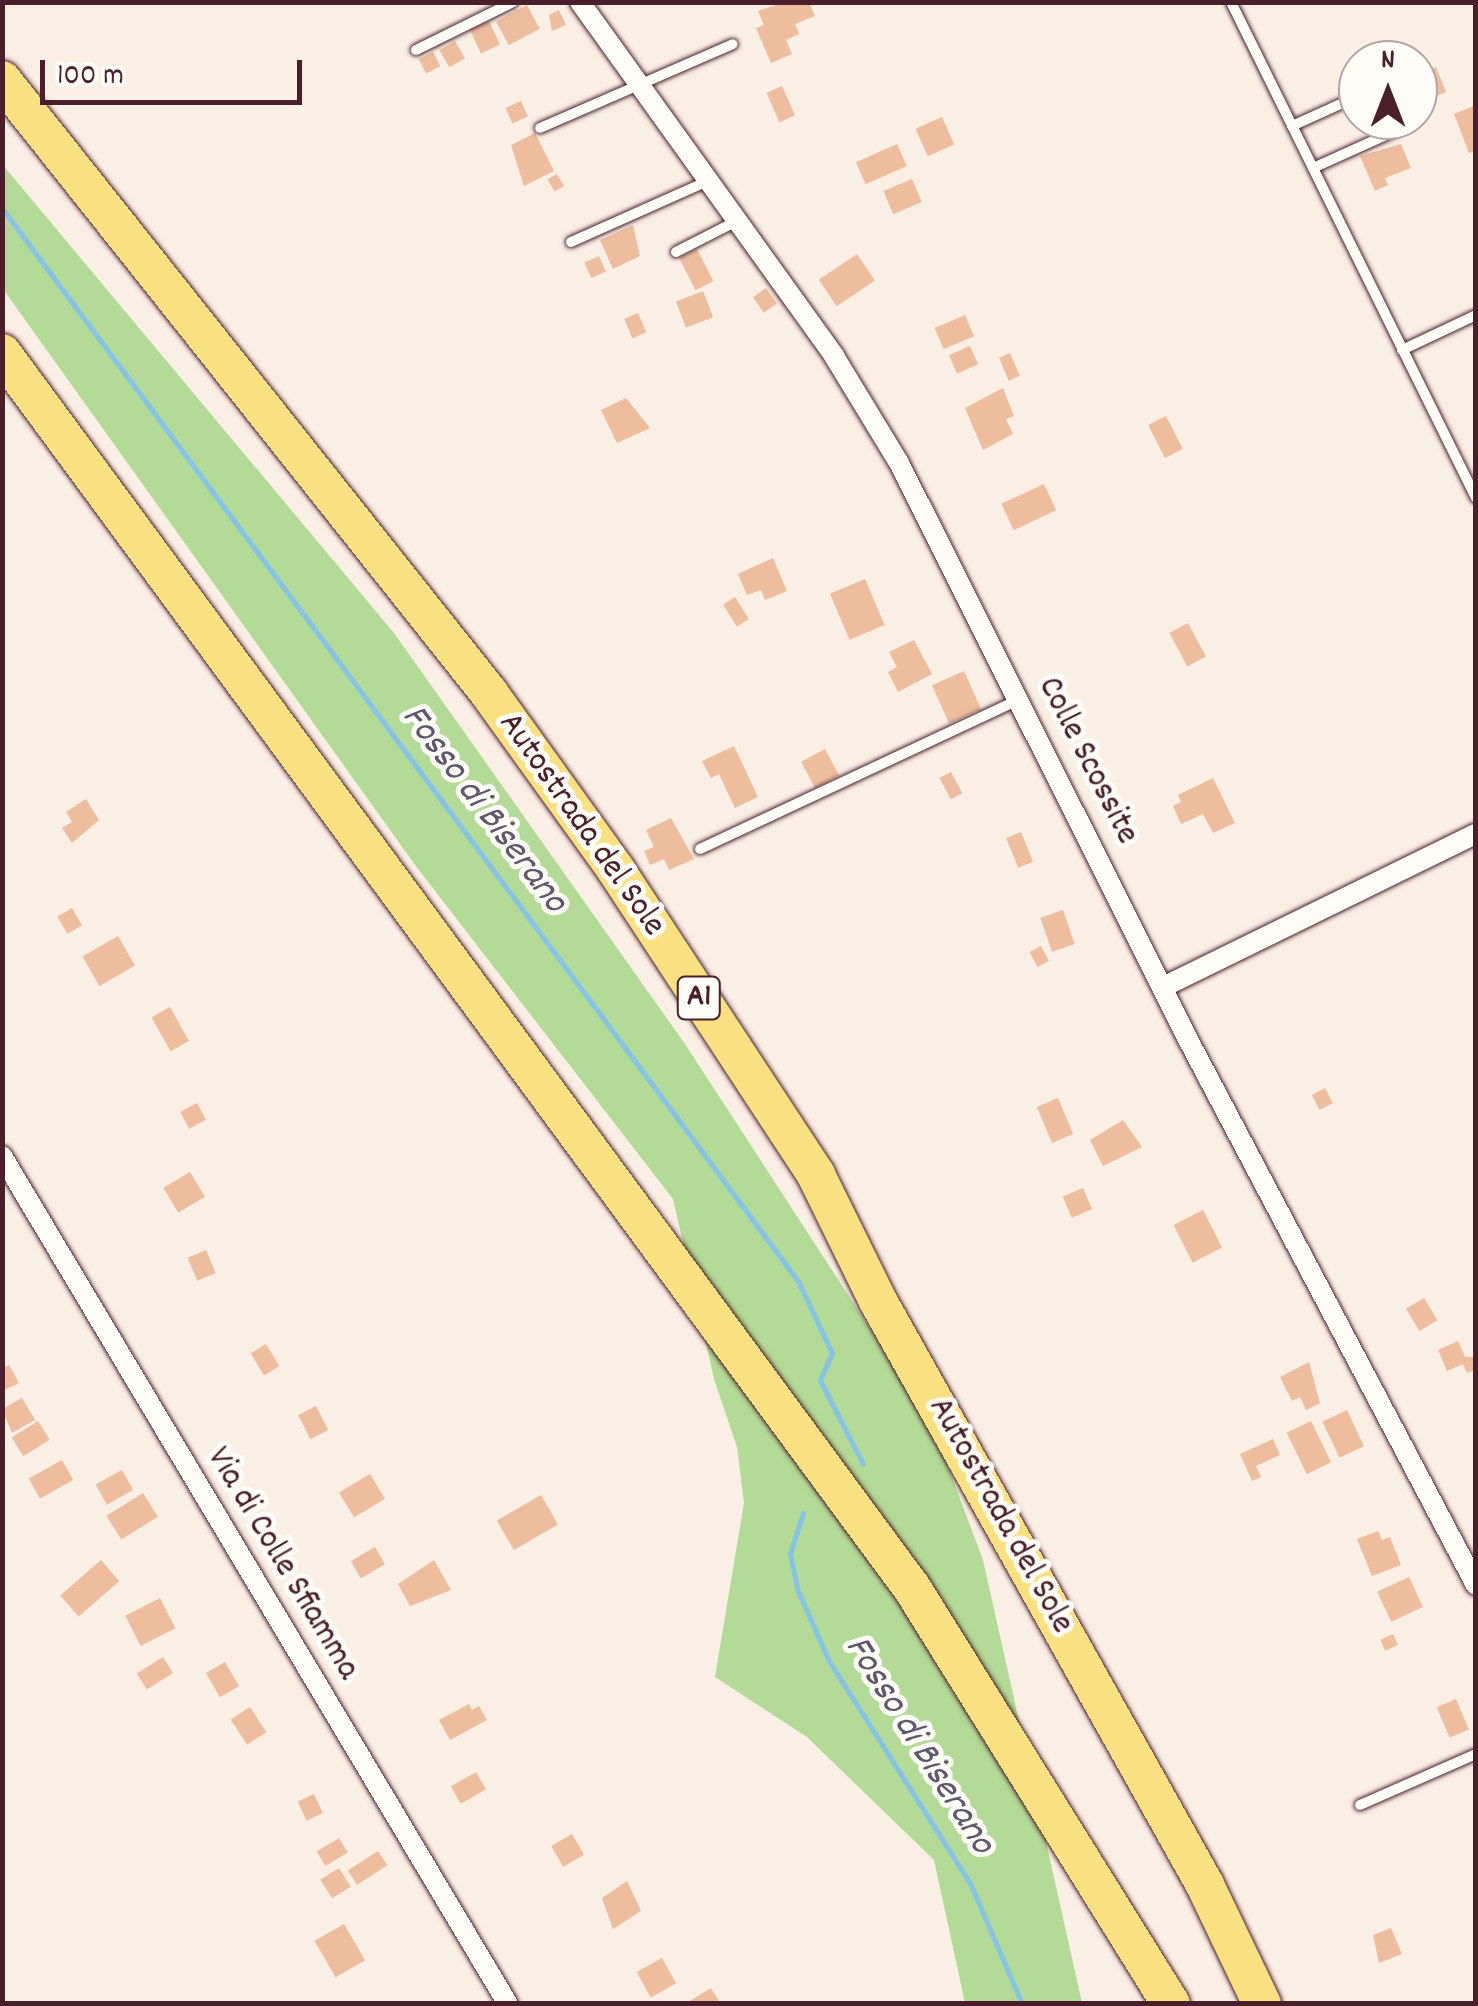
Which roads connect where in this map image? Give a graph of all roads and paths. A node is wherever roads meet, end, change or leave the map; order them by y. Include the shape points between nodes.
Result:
1 (513, 2) edge
2 (580, 2) edge
3 (1232, 2) edge
4 (733, 44) dead end
5 (416, 50) dead end
6 (2, 80) edge
7 (638, 86) junction
8 (1338, 105) edge
9 (1292, 126) junction
10 (540, 128) dead end
11 (1375, 140) edge
12 (1313, 168) junction
13 (706, 182) junction
14 (736, 222) junction
15 (570, 242) dead end
16 (676, 252) dead end
17 (1476, 314) edge
18 (1402, 350) junction
19 (2, 353) edge
20 (1470, 472) edge
21 (1476, 498) edge
22 (1020, 699) junction
23 (1476, 834) edge
24 (700, 849) dead end
25 (1163, 986) junction
26 (2, 1156) edge
27 (1476, 1585) edge
28 (1476, 1754) edge
29 (1360, 1805) dead end
30 (508, 2004) edge
31 (1171, 2004) edge
32 (1262, 2004) edge

1 - 5 lane
2 - 7 street, Colle Scossite
3 - 9 lane
4 - 7 lane
6 - 32 highway, Autostrada del Sole / A1 via 490,693 616,870 816,1175 878,1301 1206,1886
7 - 10 lane
7 - 13 street, Colle Scossite
8 - 9 lane
9 - 12 lane
11 - 12 lane
12 - 18 lane
13 - 14 street, Colle Scossite
13 - 15 lane
14 - 16 lane
14 - 22 street, Colle Scossite via 864,402
17 - 18 lane
18 - 20 lane
19 - 31 highway via 912,1588
20 - 21 lane
22 - 24 lane
22 - 25 street, Colle Scossite
23 - 25 street
25 - 27 street, Colle Scossite
26 - 30 street, Via di Colle Sfiamma
28 - 29 lane

